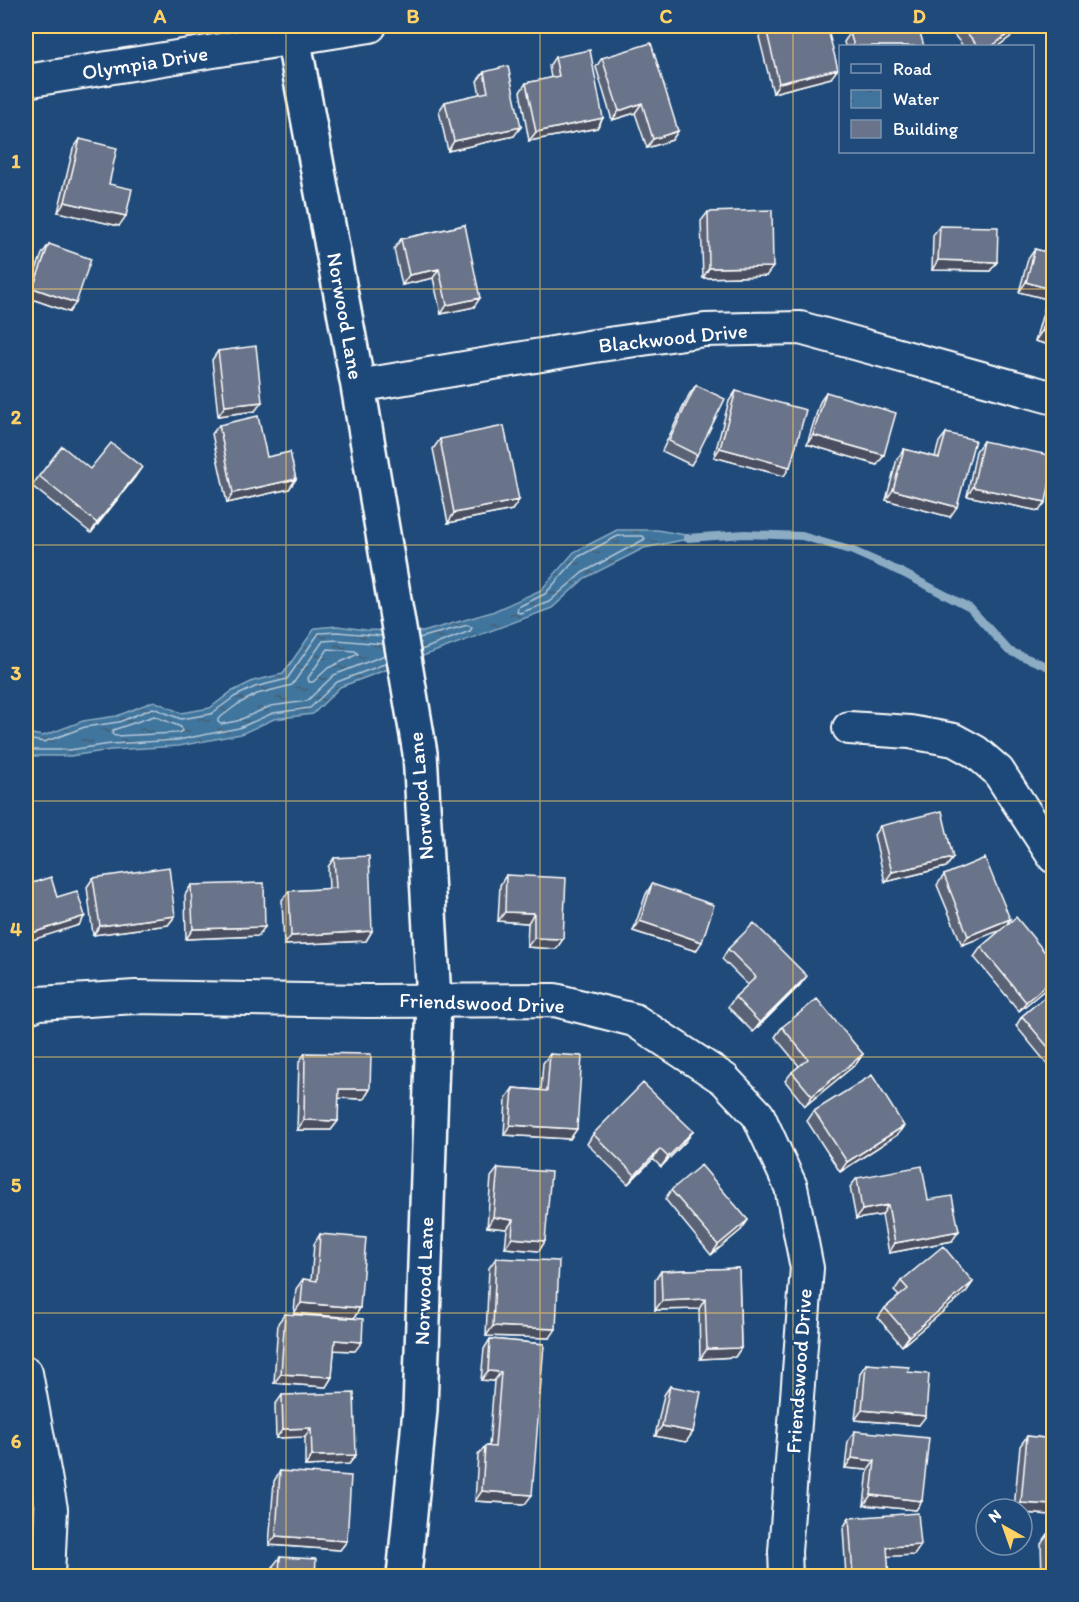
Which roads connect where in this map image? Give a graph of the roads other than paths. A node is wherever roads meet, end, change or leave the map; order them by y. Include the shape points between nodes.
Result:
1 (370, 26) edge
2 (292, 32) edge
3 (26, 83) edge
4 (358, 386) junction
5 (1053, 398) edge
6 (849, 728) dead end
7 (1053, 857) edge
8 (434, 1000) junction
9 (26, 1008) edge
10 (26, 1373) edge
11 (48, 1576) edge
12 (404, 1576) edge
13 (786, 1576) edge

1 - 2 street, Olympia Drive
2 - 3 street, Olympia Drive
2 - 4 street, Norwood Lane
4 - 5 street, Blackwood Drive via 705,330 800,328
4 - 8 street, Norwood Lane via 420,753
6 - 7 street via 921,734 954,741 976,752 998,771
8 - 9 street, Friendswood Drive via 136,997 39,1003
8 - 12 street, Norwood Lane via 420,1410
8 - 13 street, Friendswood Drive via 555,1000 634,1020 724,1079 758,1115 791,1186 807,1268
10 - 11 street via 51,1509

